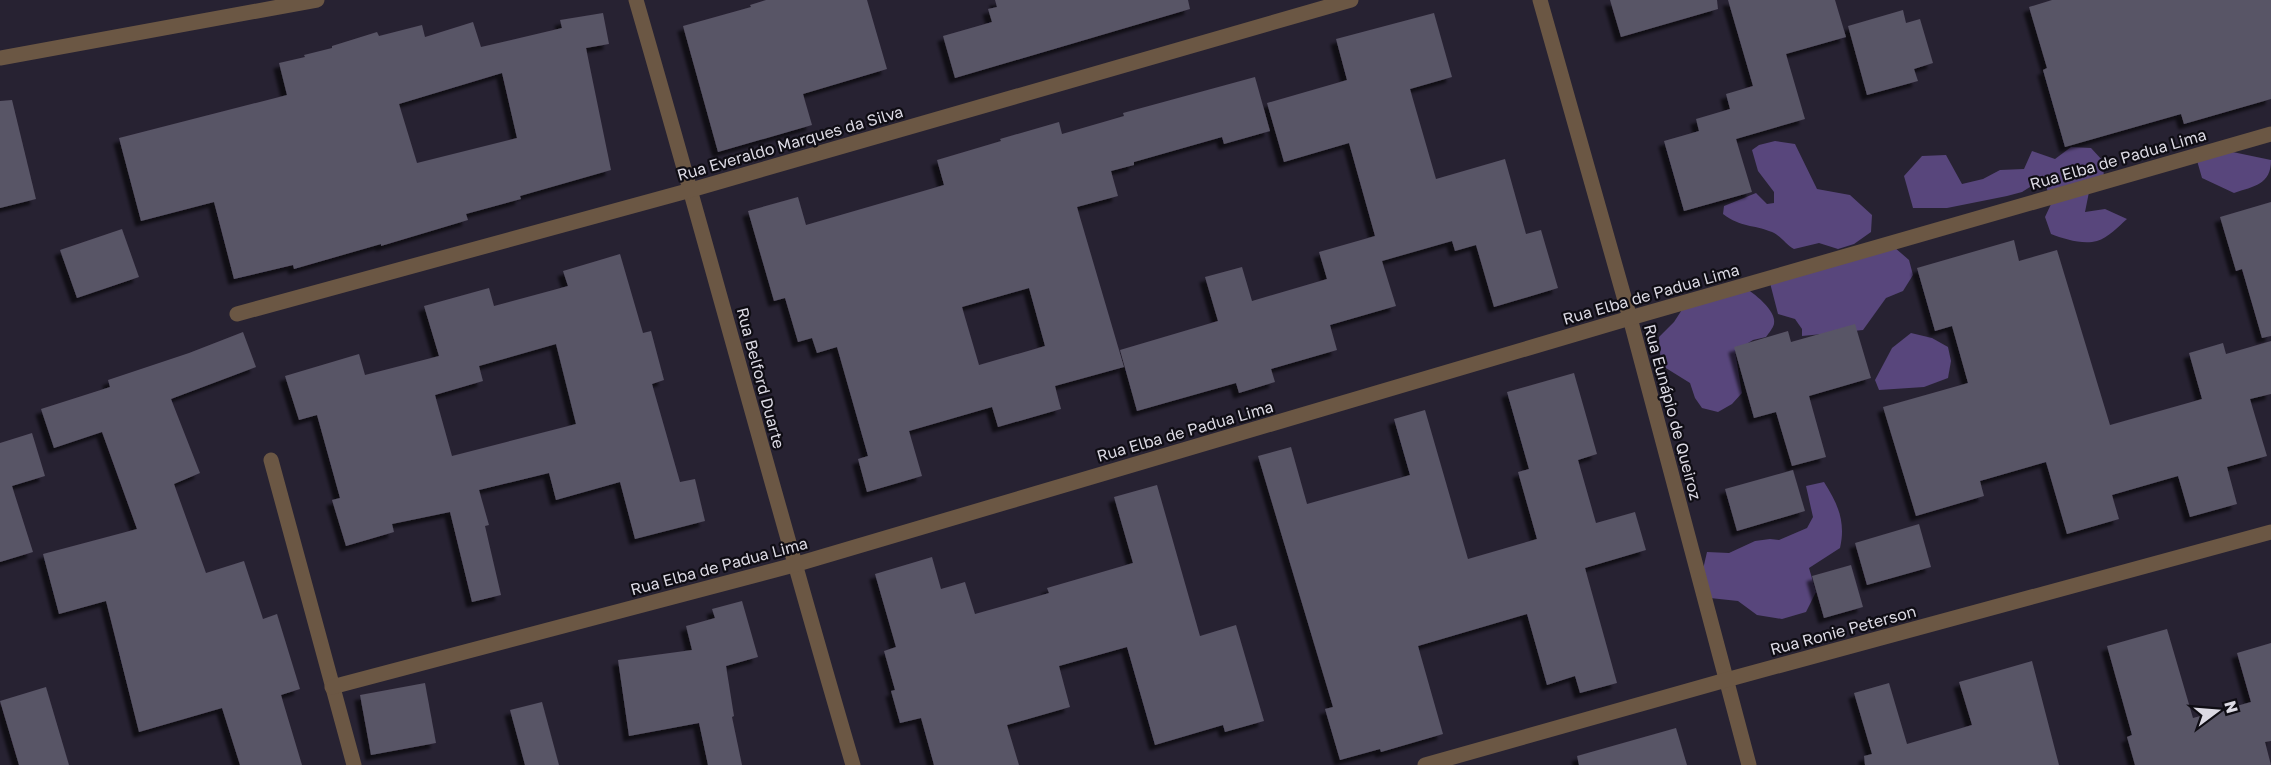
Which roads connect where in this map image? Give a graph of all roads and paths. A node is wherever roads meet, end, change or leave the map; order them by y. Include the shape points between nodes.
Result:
1 (317, 0) edge
2 (636, 0) edge
3 (1351, 0) edge
4 (1539, 0) edge
5 (0, 58) edge
6 (2271, 134) edge
7 (691, 190) junction
8 (237, 314) dead end
9 (1630, 318) junction
10 (271, 460) dead end
11 (2271, 532) edge
12 (794, 565) junction
13 (1726, 680) junction
14 (332, 687) junction
15 (354, 765) edge
16 (853, 765) edge
17 (1425, 765) edge
18 (1749, 765) edge

1 - 5 street
2 - 7 street, Rua Belford Duarte
3 - 7 street, Rua Everaldo Marques da Silva
4 - 9 street, Rua Eunápio de Queiroz
6 - 9 street, Rua Elba de Padua Lima
7 - 8 street, Rua Everaldo Marques da Silva
7 - 12 street, Rua Belford Duarte
9 - 12 street, Rua Elba de Padua Lima
9 - 13 street, Rua Eunápio de Queiroz
10 - 14 street
11 - 13 street, Rua Ronie Peterson
12 - 14 street, Rua Elba de Padua Lima
12 - 16 street, Rua Belford Duarte
13 - 17 street, Rua Ronie Peterson
13 - 18 street, Rua Eunápio de Queiroz
14 - 15 street

